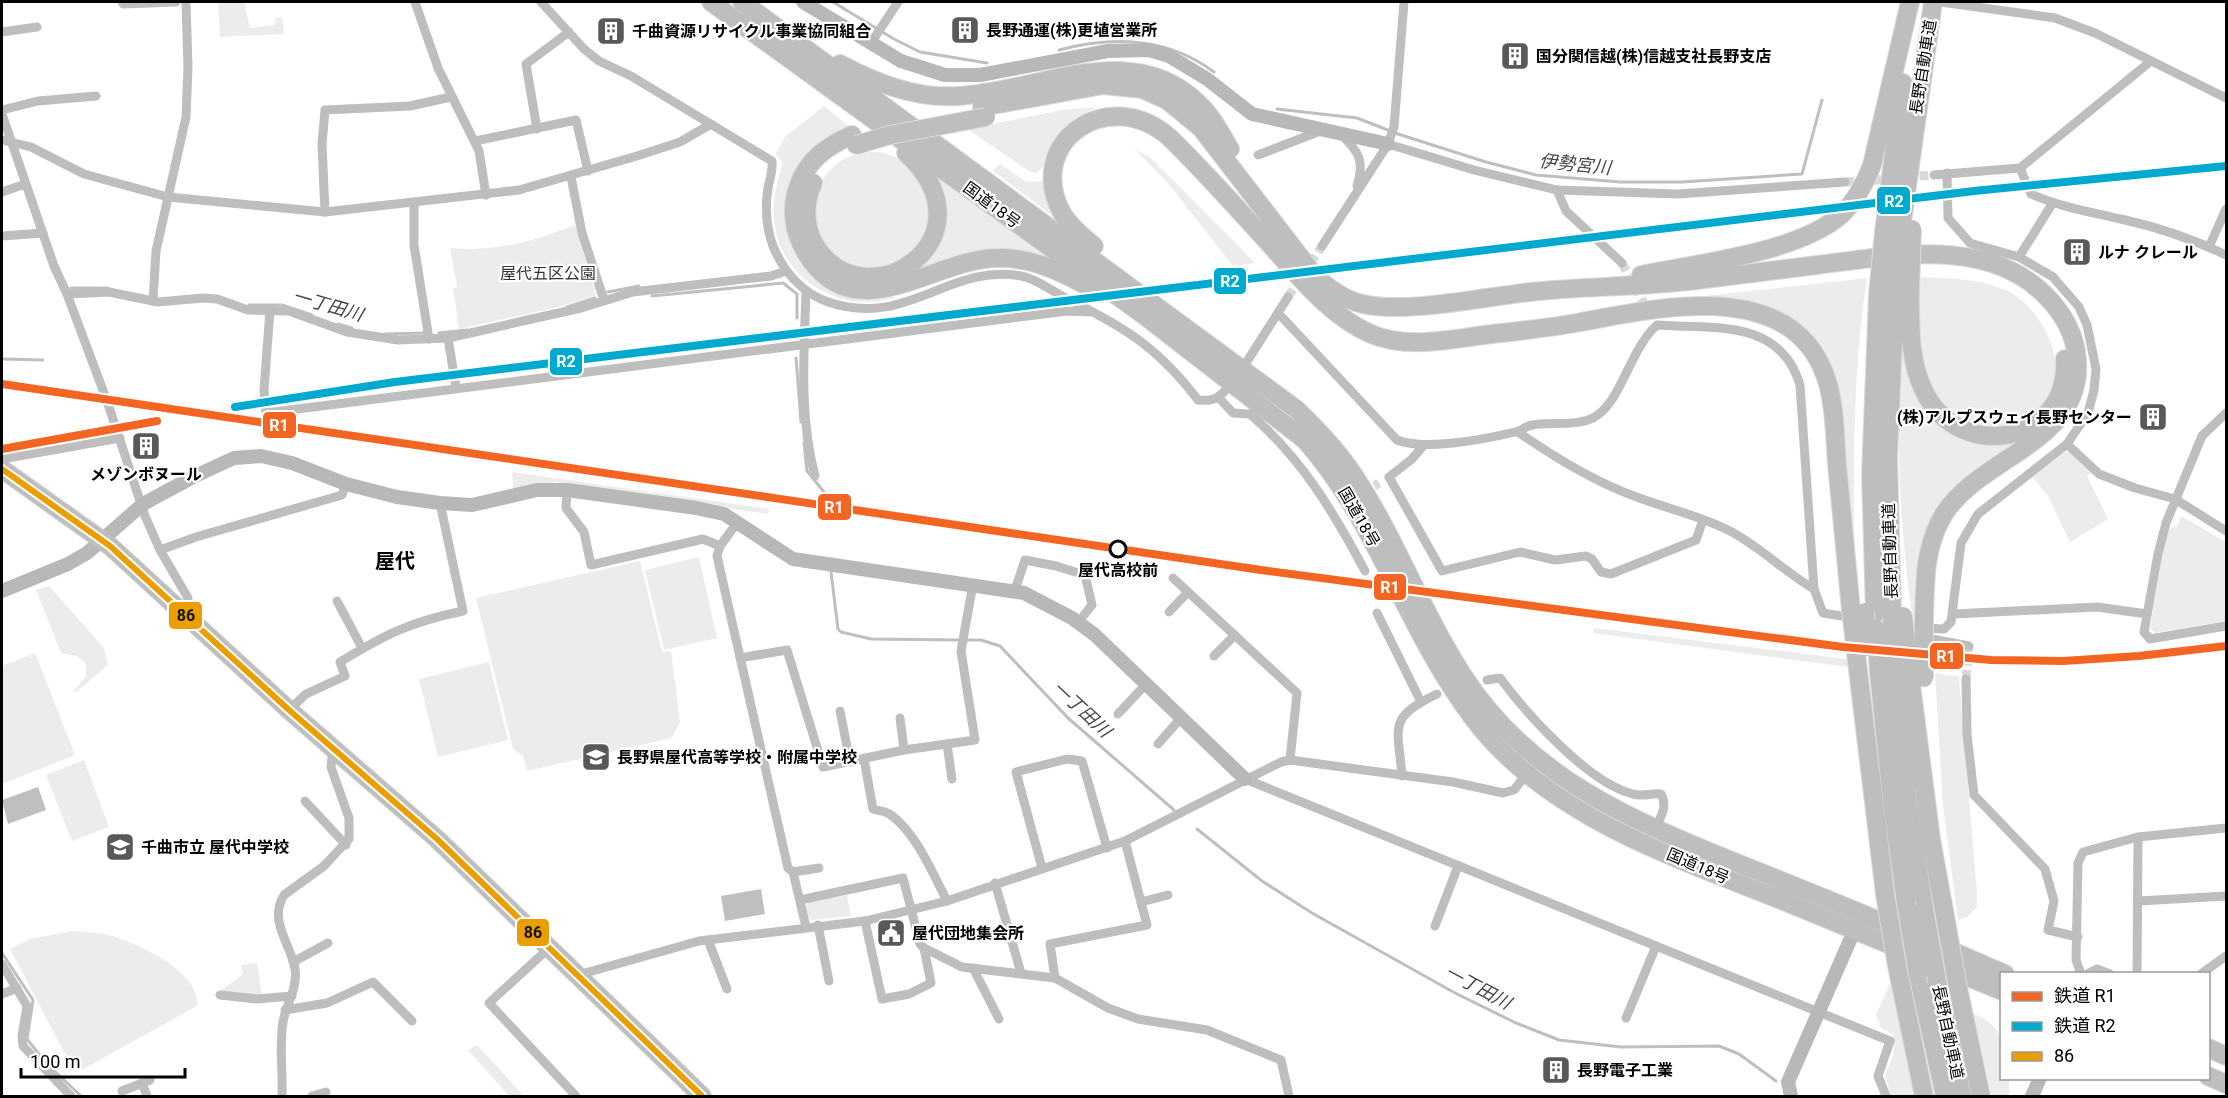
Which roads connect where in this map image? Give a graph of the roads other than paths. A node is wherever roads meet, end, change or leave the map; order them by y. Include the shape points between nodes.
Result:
1 (122, 2) edge
2 (176, 2) edge
3 (186, 2) edge
4 (415, 2) edge
5 (541, 2) edge
6 (711, 2) edge
7 (742, 2) edge
8 (803, 2) edge
9 (898, 2) edge
10 (1404, 2) edge
11 (1922, 7) edge
12 (37, 27) dead end
13 (2, 32) edge
14 (569, 32) junction
15 (790, 38) junction
16 (874, 39) junction
17 (2151, 61) junction
18 (833, 90) junction
19 (96, 96) dead end
20 (451, 97) junction
21 (2226, 98) edge
22 (2, 112) edge
23 (984, 112) junction
24 (711, 124) junction
25 (537, 129) junction
26 (1323, 130) junction
27 (1340, 134) junction
28 (1391, 136) junction
29 (2, 140) edge
30 (854, 140) junction
31 (475, 141) junction
32 (13, 143) junction
33 (1258, 155) dead end
34 (2020, 168) junction
35 (588, 171) junction
36 (1947, 173) junction
37 (1934, 175) tunnel mouth
38 (571, 177) junction
39 (1845, 183) tunnel mouth
40 (25, 184) junction
41 (1557, 190) junction
42 (2, 192) edge
43 (486, 195) junction
44 (168, 197) junction
45 (1354, 197) junction
46 (414, 203) junction
47 (2052, 204) junction
48 (2226, 209) edge
49 (325, 212) junction
50 (1899, 230) junction
51 (43, 233) junction
52 (2, 236) edge
53 (1322, 246) tunnel mouth
54 (2209, 247) junction
55 (1293, 249) junction
56 (2226, 255) edge
57 (2019, 257) junction
58 (1622, 263) tunnel mouth
59 (786, 271) junction
60 (1300, 277) junction
61 (1583, 286) junction
62 (806, 292) junction
63 (67, 294) junction
64 (1894, 294) junction
65 (1288, 297) tunnel mouth
66 (604, 300) junction
67 (153, 301) junction
68 (270, 310) junction
69 (1094, 312) junction
70 (1279, 314) junction
71 (1145, 316) junction
72 (1610, 316) junction
73 (1176, 318) junction
74 (448, 338) junction
75 (429, 339) junction
76 (803, 344) junction
77 (1238, 375) junction
78 (456, 387) junction
79 (1219, 398) junction
80 (2226, 413) edge
81 (1518, 432) junction
82 (120, 438) junction
83 (2067, 444) junction
84 (1423, 446) junction
85 (2, 459) edge
86 (2, 469) edge
87 (815, 476) dead end
88 (1389, 477) junction
89 (1379, 483) tunnel mouth
90 (346, 484) junction
91 (567, 490) junction
92 (2175, 499) junction
93 (440, 503) junction
94 (143, 504) junction
95 (1703, 520) junction
96 (737, 524) junction
97 (2226, 531) edge
98 (102, 538) junction
99 (720, 546) junction
100 (160, 550) junction
101 (1365, 571) dead end
102 (1173, 578) dead end
103 (973, 584) junction
104 (1017, 584) dead end
105 (1814, 589) junction
106 (2, 591) edge
107 (1188, 592) junction
108 (337, 601) dead end
109 (1169, 612) dead end
110 (1377, 613) dead end
111 (186, 614) junction
112 (1954, 614) junction
113 (2147, 614) junction
114 (1084, 615) dead end
115 (1420, 616) junction
116 (1880, 616) junction
117 (2226, 626) edge
118 (1235, 635) junction
119 (1969, 646) dead end
120 (362, 648) junction
121 (1214, 656) dead end
122 (740, 658) junction
123 (1889, 674) junction
124 (1966, 679) tunnel mouth
125 (1486, 680) dead end
126 (1146, 684) junction
127 (1437, 694) dead end
128 (1420, 702) junction
129 (288, 710) junction
130 (840, 711) dead end
131 (1119, 714) dead end
132 (900, 718) dead end
133 (1181, 718) junction
134 (947, 744) junction
135 (1158, 744) dead end
136 (333, 749) junction
137 (904, 750) junction
138 (864, 759) junction
139 (1290, 760) junction
140 (850, 762) junction
141 (1527, 773) junction
142 (1402, 776) junction
143 (952, 779) dead end
144 (1245, 779) junction
145 (305, 801) dead end
146 (1655, 828) junction
147 (2226, 828) edge
148 (2138, 837) junction
149 (1125, 842) junction
150 (346, 845) junction
151 (1107, 848) junction
152 (1458, 866) junction
153 (819, 868) dead end
154 (1042, 868) junction
155 (793, 872) junction
156 (995, 883) junction
157 (1168, 895) dead end
158 (2226, 896) edge
159 (800, 900) junction
160 (947, 901) junction
161 (2139, 901) junction
162 (1141, 902) junction
163 (911, 910) junction
164 (865, 921) junction
165 (1858, 922) junction
166 (818, 925) junction
167 (806, 927) junction
168 (1436, 927) dead end
169 (2078, 937) junction
170 (708, 940) junction
171 (328, 943) dead end
172 (1656, 946) junction
173 (549, 948) junction
174 (924, 948) junction
175 (2226, 956) edge
176 (293, 962) junction
177 (2, 964) edge
178 (973, 968) junction
179 (2000, 972) edge
180 (2080, 972) edge
181 (2090, 972) edge
182 (2105, 972) edge
183 (2137, 972) edge
184 (2204, 972) edge
185 (1021, 973) junction
186 (578, 975) junction
187 (1055, 978) junction
188 (830, 981) dead end
189 (18, 988) junction
190 (727, 989) dead end
191 (2000, 991) edge
192 (2, 994) edge
193 (220, 995) dead end
194 (292, 996) junction
195 (285, 1010) junction
196 (1817, 1011) junction
197 (1626, 1018) dead end
198 (999, 1019) dead end
199 (411, 1021) dead end
200 (2210, 1049) edge
201 (2226, 1056) edge
202 (2210, 1058) edge
203 (2226, 1064) edge
204 (2210, 1077) edge
205 (2039, 1080) edge
206 (2226, 1084) edge
207 (122, 1091) dead end
208 (326, 1092) dead end
209 (71, 1096) edge
210 (147, 1096) edge
211 (282, 1096) edge
212 (312, 1096) edge
213 (576, 1096) edge
214 (702, 1096) edge
215 (1290, 1096) edge
216 (1791, 1096) edge
217 (1886, 1096) edge
218 (1924, 1096) edge
219 (1945, 1096) edge
220 (1962, 1096) edge
221 (1982, 1096) edge
222 (2032, 1096) edge

1 - 2 street
3 - 44 street via 186,117
4 - 20 street
5 - 14 street
6 - 18 highway, 国道18号
7 - 15 highway, 国道18号
8 - 16 street
9 - 16 street
10 - 28 street
11 - 17 street via 2055,18
11 - 50 highway, 長野自動車道
11 - 50 highway, 長野自動車道 via 1921,76
11 - 61 highway via 1872,165 1859,192 1842,214 1815,231 1760,250
12 - 13 street
14 - 24 street via 599,61
14 - 25 street via 526,64
15 - 55 highway via 876,81 928,95 973,95 1113,70 1156,77 1181,90 1205,111
15 - 73 highway, 国道18号
16 - 26 street via 901,61 945,75 980,75 1108,51 1149,50 1169,56 1207,79 1252,114
17 - 21 street
17 - 34 street
18 - 30 highway via 919,165 936,197 937,225 929,246 912,264 888,275 861,276 838,268 819,251 808,228 806,203 814,179
18 - 71 highway, 国道18号
19 - 22 street via 38,101
20 - 31 street
20 - 49 street via 410,106 325,110
22 - 32 street
23 - 30 highway, bridge
23 - 55 highway via 1103,85 1129,86 1155,94 1179,108 1201,128
23 - 60 highway via 1106,95 1158,107 1201,146
24 - 35 street via 680,141
24 - 59 street via 772,161 766,216 773,247
25 - 31 street
25 - 35 street via 576,120
26 - 27 street
26 - 33 street
27 - 28 street
27 - 45 street via 1362,161
28 - 41 street via 1474,170
28 - 45 street
29 - 32 street
30 - 71 highway via 816,157 807,167 796,193 794,220 801,245 828,276 853,288 880,290 969,261 1014,258 1058,272
31 - 43 street via 484,168
32 - 40 street
32 - 44 street via 32,147 84,174
34 - 36 street
34 - 47 street via 2031,195
35 - 38 street
36 - 37 street
36 - 57 street via 1948,218 1962,235 1970,243
38 - 43 street
38 - 66 street via 582,233
39 - 41 street via 1678,194
40 - 42 street
40 - 51 street
41 - 58 street via 1566,212
43 - 46 street
44 - 49 street
44 - 67 street via 156,251
45 - 53 street
46 - 49 street
46 - 75 street via 414,245
47 - 54 street via 2124,219
47 - 57 street
48 - 54 street
50 - 64 highway, 長野自動車道, bridge
51 - 52 street
51 - 63 street
54 - 56 street
55 - 61 highway via 1314,275 1337,294 1379,307
57 - 83 street via 2064,287 2079,307 2094,348 2096,369 2088,413
59 - 62 street
59 - 66 street via 633,292
60 - 72 highway via 1354,326 1400,341 1512,332
60 - 73 highway via 1159,128 1121,115 1095,119 1074,132 1059,153 1054,178 1058,203 1083,237
61 - 123 highway, bridge via 1691,280 1875,258 1934,255 1997,265 2019,275 2056,307 2072,335 2077,362 2075,388 2054,424 2033,443 1973,482 1946,512 1930,547 1924,620
62 - 69 street via 838,306 878,310 983,276 1024,276
62 - 76 street
63 - 67 street via 109,292
63 - 82 street
64 - 72 highway via 1924,391 1946,420 1976,435 2004,436 2028,428 2047,413 2064,379 2064,355 2057,330 2049,316 2026,294 2001,279 1971,270 1919,265 1702,290 1669,296
64 - 116 highway, 長野自動車道
64 - 116 highway, 長野自動車道 via 1871,474
65 - 70 street
66 - 74 street
67 - 68 street via 217,299 248,310
68 - 75 street via 289,311 359,335
68 - 78 street via 266,413
69 - 76 street via 1067,311
69 - 79 street via 1137,336 1175,371 1198,400
70 - 77 street
70 - 84 street via 1397,441
71 - 77 highway, 国道18号
72 - 116 highway via 1665,307 1749,310 1780,321 1807,344 1824,371
73 - 77 highway, 国道18号
74 - 75 street
74 - 78 street
76 - 78 street
76 - 87 street via 806,417
77 - 79 street
77 - 115 highway, 国道18号 via 1324,462 1356,507
77 - 115 highway, 国道18号 via 1296,409 1337,452 1370,500 1399,555
79 - 101 street via 1233,413 1250,414 1280,440 1335,510
80 - 92 street via 2202,436
81 - 84 street
81 - 95 street via 1553,457 1631,496
81 - 105 street via 1528,425 1582,422 1598,415 1655,323 1756,334 1777,345 1792,363 1803,404
82 - 85 street
82 - 94 street
83 - 92 street via 2099,474
83 - 112 street via 1978,514 1961,543
84 - 88 street
86 - 98 highway
88 - 89 street
88 - 95 street via 1442,571 1520,552 1555,560 1586,556 1601,572 1611,574 1696,540
90 - 93 street
90 - 94 street via 276,458 246,457 221,463
90 - 100 street via 342,495
91 - 93 street via 537,490 472,505
91 - 96 street via 696,508 724,514
91 - 99 street via 566,508 584,532 591,565 704,539
92 - 97 street
92 - 113 street via 2158,554
93 - 120 street via 463,611 421,619
94 - 98 street
94 - 100 street
95 - 105 street via 1753,543 1793,578
96 - 99 street
96 - 103 street via 793,559
98 - 106 street via 68,564
98 - 111 highway
99 - 122 street via 717,556
100 - 111 street via 188,598
102 - 107 street
103 - 126 street via 1024,593 1051,606 1095,635
103 - 134 street via 961,651 975,740
104 - 114 street via 1024,561 1085,575 1092,606
105 - 116 street via 1823,613
107 - 109 street
107 - 118 street
108 - 120 street
110 - 128 street
111 - 129 highway
112 - 113 street via 2097,607
112 - 116 street via 1944,629
113 - 117 street via 2144,632 2150,639
115 - 141 highway, 国道18号 via 1450,685 1475,720
115 - 146 highway, 国道18号 via 1515,740 1569,783
116 - 119 street via 1903,634
116 - 123 highway, bridge
116 - 123 highway, 長野自動車道, bridge
118 - 121 street
118 - 139 street via 1297,693
120 - 129 street via 340,662 345,676 306,694
122 - 140 street via 787,650 823,768
122 - 155 street via 788,868
123 - 218 highway, bridge via 1879,845 1897,966
123 - 219 highway, 長野自動車道, bridge via 1893,808 1918,974
123 - 220 highway, 長野自動車道, bridge via 1924,909
123 - 221 highway, bridge via 1931,839
124 - 169 street via 1974,795 2045,869 2054,901 2048,930
125 - 146 street via 1500,678 1555,742 1596,774 1632,794 1660,794 1665,800 1664,809
126 - 131 street
126 - 133 street
127 - 128 street
128 - 142 street via 1403,714 1398,726
129 - 136 highway
130 - 140 street
132 - 137 street
133 - 135 street
133 - 144 street
134 - 137 street
134 - 143 street
136 - 150 street via 334,782 351,829
136 - 173 highway via 437,839
137 - 138 street
138 - 140 street
138 - 160 street via 873,809 890,813 899,823 924,855
139 - 142 street
139 - 144 street
141 - 142 street via 1514,790 1503,793
141 - 165 highway, 国道18号 via 1623,833
144 - 149 street
144 - 152 street
145 - 150 street
146 - 165 highway, 国道18号
147 - 148 street
148 - 161 street
148 - 169 street via 2083,852 2078,863
149 - 151 street
149 - 162 street
150 - 176 street via 279,902 279,929
151 - 154 street
151 - 154 street via 1082,761 1067,759 1016,772
152 - 168 street
152 - 172 street
153 - 155 street
154 - 156 street
155 - 159 street
156 - 160 street
156 - 185 street
157 - 162 street
158 - 161 street
159 - 163 street via 903,878
159 - 167 street
160 - 163 street
161 - 183 street
162 - 187 street via 1147,925 1050,944
163 - 164 street
163 - 174 street
164 - 166 street
164 - 174 street via 882,999 909,994 931,983
165 - 179 highway, 国道18号
165 - 191 highway, 国道18号
165 - 196 street
166 - 167 street
166 - 188 street
167 - 170 street
169 - 180 street via 2076,960
170 - 186 street
170 - 190 street
171 - 176 street
172 - 196 street
172 - 197 street
173 - 186 highway
173 - 213 street via 489,1003
174 - 178 street
175 - 184 street
176 - 194 street via 296,980
177 - 189 street
178 - 185 street
178 - 198 street
181 - 182 street
185 - 187 street
186 - 214 highway
187 - 215 street via 1108,1008 1138,1019 1206,1030 1281,1060
189 - 192 street
189 - 209 street via 27,1006 23,1046
193 - 194 street via 257,999
194 - 195 street
195 - 199 street via 327,1003 373,982
195 - 211 street
196 - 216 street via 1788,1082
196 - 217 street via 1890,1041 1878,1076
200 - 201 highway
202 - 203 highway
204 - 206 highway
205 - 222 street
207 - 210 street via 146,1081
208 - 212 street

